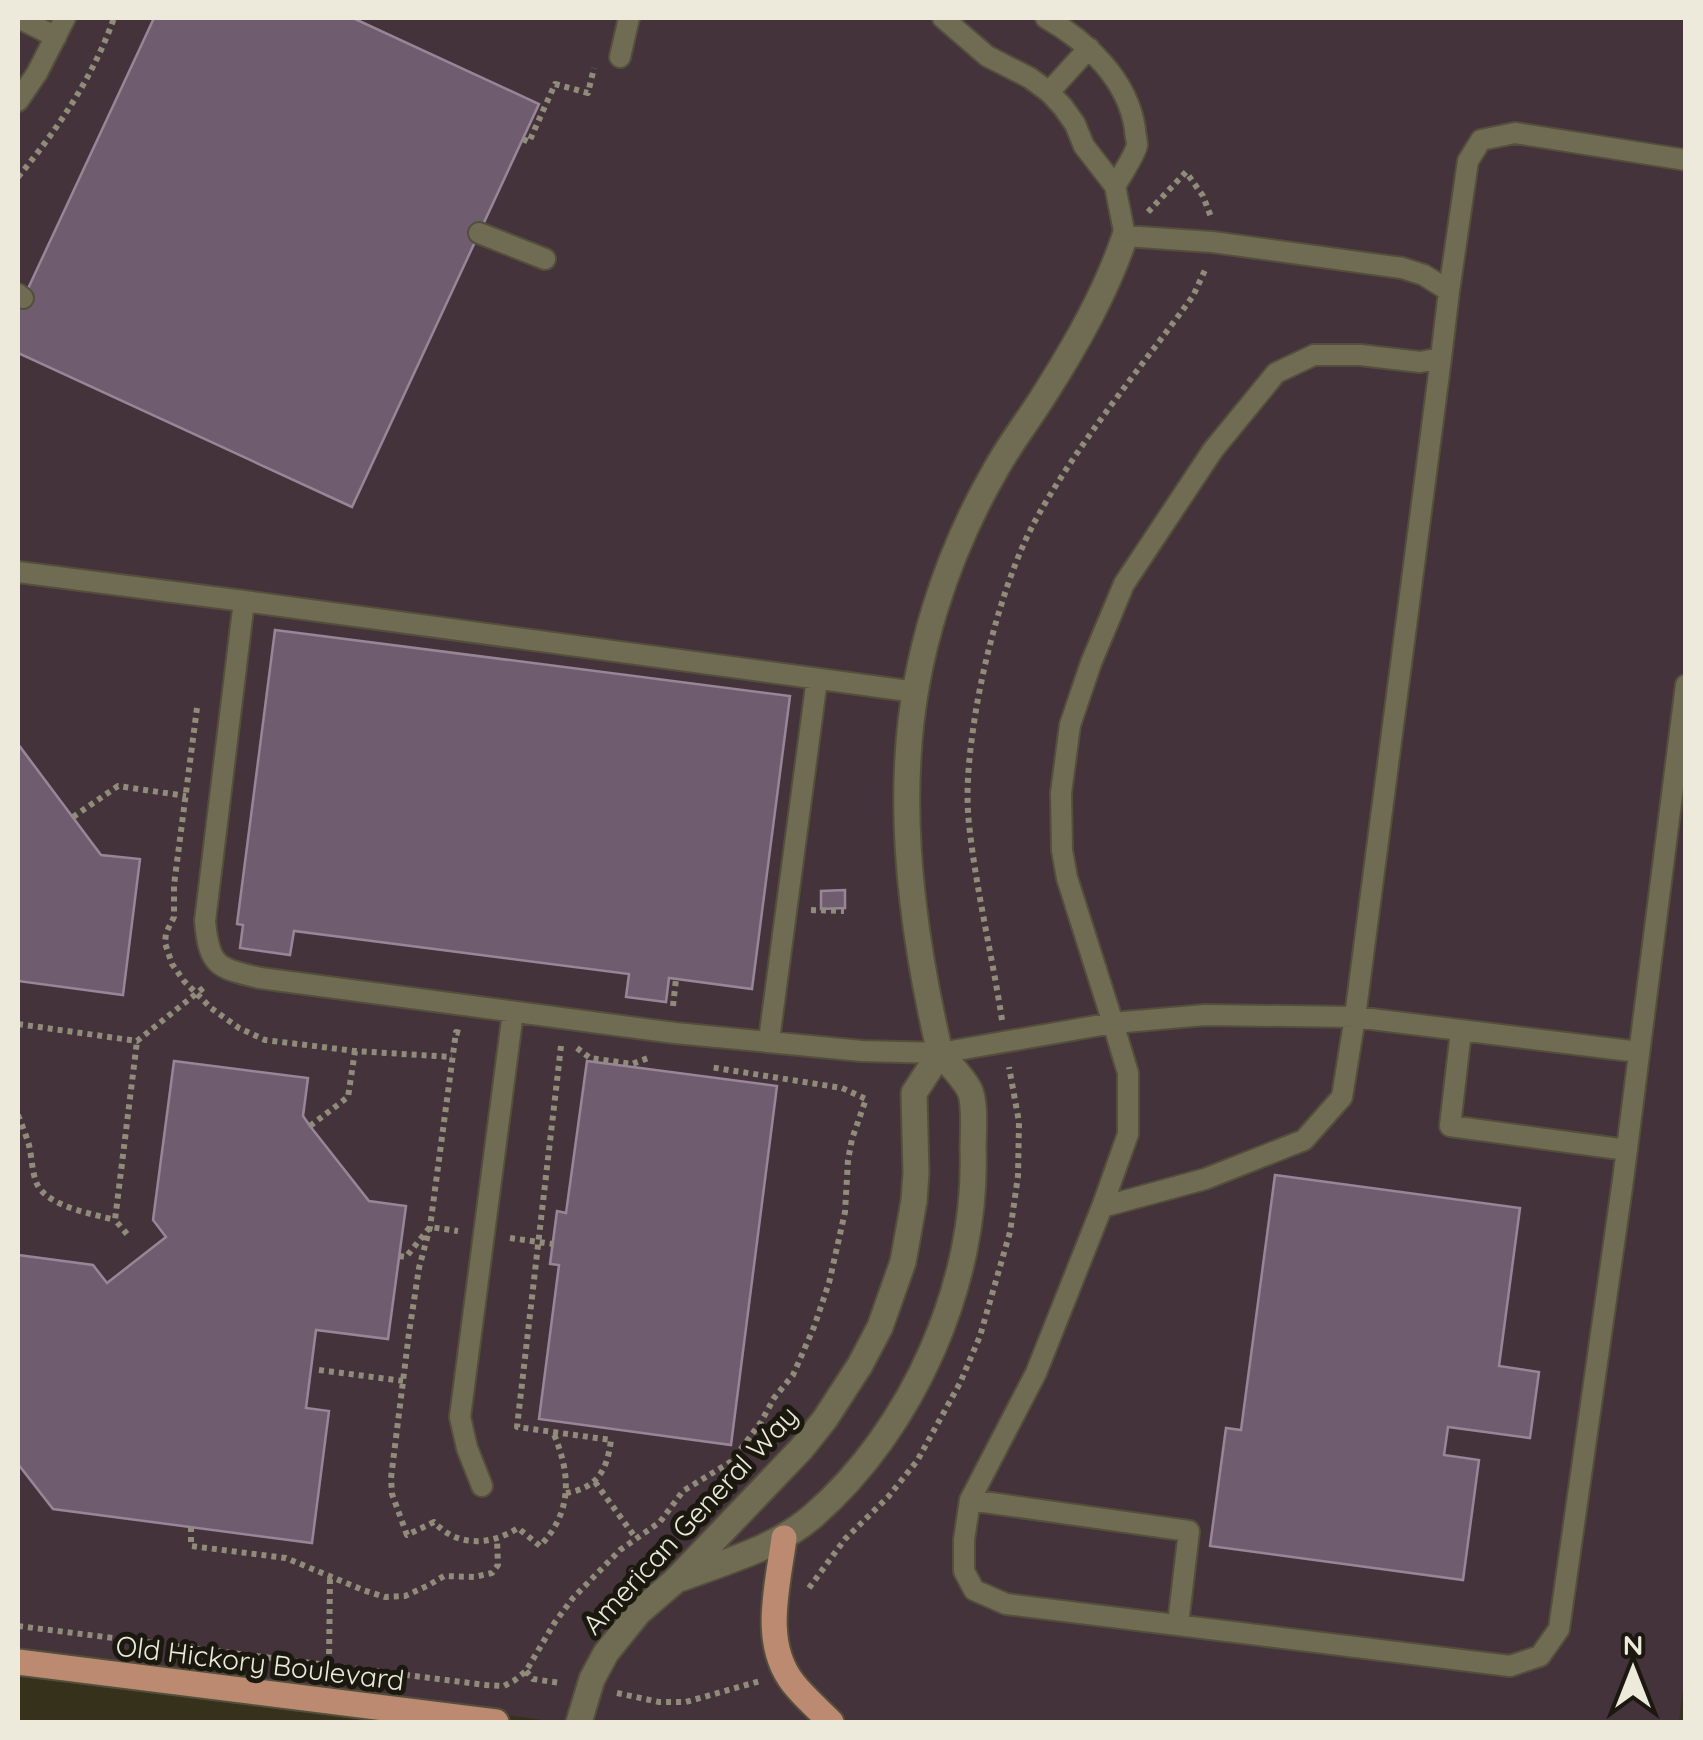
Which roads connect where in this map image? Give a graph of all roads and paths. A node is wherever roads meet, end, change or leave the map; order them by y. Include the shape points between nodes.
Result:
1 (19, 18) edge
2 (66, 18) edge
3 (114, 18) edge
4 (629, 18) edge
5 (943, 18) edge
6 (1046, 18) edge
7 (56, 38) junction
8 (1088, 48) junction
9 (620, 57) dead end
10 (596, 64) dead end
11 (1049, 92) junction
12 (18, 101) edge
13 (523, 139) dead end
14 (1686, 160) edge
15 (18, 177) edge
16 (1115, 186) junction
17 (479, 233) dead end
18 (1124, 236) junction
19 (1212, 242) junction
20 (546, 259) dead end
21 (1449, 291) junction
22 (1441, 358) junction
23 (18, 572) edge
24 (244, 602) junction
25 (817, 678) junction
26 (1686, 684) edge
27 (916, 692) junction
28 (219, 801) junction
29 (74, 818) dead end
30 (226, 970) junction
31 (513, 1012) junction
32 (1355, 1017) junction
33 (1114, 1022) junction
34 (18, 1024) edge
35 (1460, 1030) junction
36 (509, 1039) junction
37 (768, 1040) junction
38 (137, 1041) junction
39 (1005, 1042) junction
40 (561, 1046) junction
41 (354, 1051) dead end
42 (1639, 1052) junction
43 (940, 1053) junction
44 (660, 1059) dead end
45 (695, 1064) dead end
46 (18, 1115) edge
47 (310, 1126) dead end
48 (1626, 1150) junction
49 (1102, 1207) junction
50 (116, 1220) junction
51 (127, 1234) dead end
52 (318, 1370) dead end
53 (403, 1382) junction
54 (553, 1432) junction
55 (594, 1482) junction
56 (482, 1486) dead end
57 (566, 1493) junction
58 (970, 1500) junction
59 (191, 1527) dead end
60 (635, 1538) junction
61 (784, 1538) junction
62 (497, 1539) junction
63 (330, 1576) junction
64 (676, 1581) junction
65 (808, 1596) dead end
66 (1178, 1624) junction
67 (18, 1626) edge
68 (18, 1662) edge
69 (329, 1664) junction
70 (526, 1670) junction
71 (589, 1687) junction
72 (770, 1689) dead end
73 (496, 1722) edge
74 (579, 1722) edge
75 (831, 1722) edge

1 - 7 lane
2 - 7 lane
3 - 15 path via 77,99
4 - 9 lane
5 - 11 lane via 986,56
6 - 8 lane
7 - 12 lane
8 - 11 lane
8 - 16 lane via 1117,82 1133,119 1137,146
10 - 13 path via 588,93 555,84 528,142
11 - 16 lane
14 - 21 lane via 1515,133 1481,140 1468,161
16 - 18 lane
17 - 20 lane
18 - 19 lane
18 - 19 path via 1186,172 1210,213
18 - 27 street via 1094,311 996,467 960,538
19 - 21 lane via 1402,268
19 - 39 path via 1193,296 1034,524 1012,574 980,687 968,822
21 - 22 lane
22 - 32 lane
22 - 33 lane via 1314,356 1276,373 1213,450 1124,584 1070,725 1062,793 1067,878
23 - 24 lane
24 - 25 lane
24 - 28 lane
25 - 27 lane
25 - 37 lane
26 - 42 lane
27 - 43 street via 906,810
28 - 29 path via 118,786
28 - 30 lane via 205,921 210,954
30 - 31 lane
30 - 38 path
31 - 36 lane
31 - 37 lane
32 - 33 lane via 1205,1015
32 - 35 lane
32 - 49 lane via 1342,1098 1304,1140
33 - 39 lane
33 - 49 lane via 1128,1072 1128,1134
34 - 38 path
35 - 42 lane
35 - 48 lane via 1450,1126
36 - 40 path
36 - 53 path via 456,1032
36 - 56 lane via 460,1416
37 - 43 lane
38 - 50 path
39 - 43 lane
39 - 65 path via 1019,1122 1018,1176 1010,1232 980,1336 917,1461 845,1539
40 - 44 path via 632,1064
40 - 54 path via 517,1427
41 - 47 path via 348,1097
42 - 48 lane
43 - 61 street via 972,1098 972,1206 958,1278 936,1340 891,1424 832,1498
43 - 64 street, American General Way via 914,1093 914,1201 903,1262 880,1327 825,1420
45 - 60 path via 842,1088 866,1099 852,1140 829,1283 793,1375 732,1462 690,1485 660,1522
46 - 50 path via 40,1190
48 - 66 lane via 1559,1629 1540,1656 1510,1666
49 - 58 lane via 1036,1373
50 - 51 path
52 - 53 path
53 - 62 path via 391,1478 407,1534 434,1522 464,1540
54 - 55 path via 612,1440
54 - 57 path
55 - 57 path
55 - 60 path
57 - 62 path via 558,1522 540,1546 518,1528
58 - 66 lane via 964,1571 974,1590 1006,1604
58 - 66 lane via 1189,1531
59 - 63 path via 191,1546 286,1558
60 - 70 path via 574,1598
61 - 64 street
61 - 75 main road via 773,1630 778,1657
62 - 63 path via 492,1573 444,1576 404,1596 386,1597
63 - 69 path
64 - 71 street, American General Way via 639,1612
67 - 69 path
68 - 73 main road, Old Hickory Boulevard
69 - 70 path via 504,1686
70 - 71 path via 533,1679
71 - 72 path via 659,1702 686,1702 765,1680
71 - 74 street, American General Way

